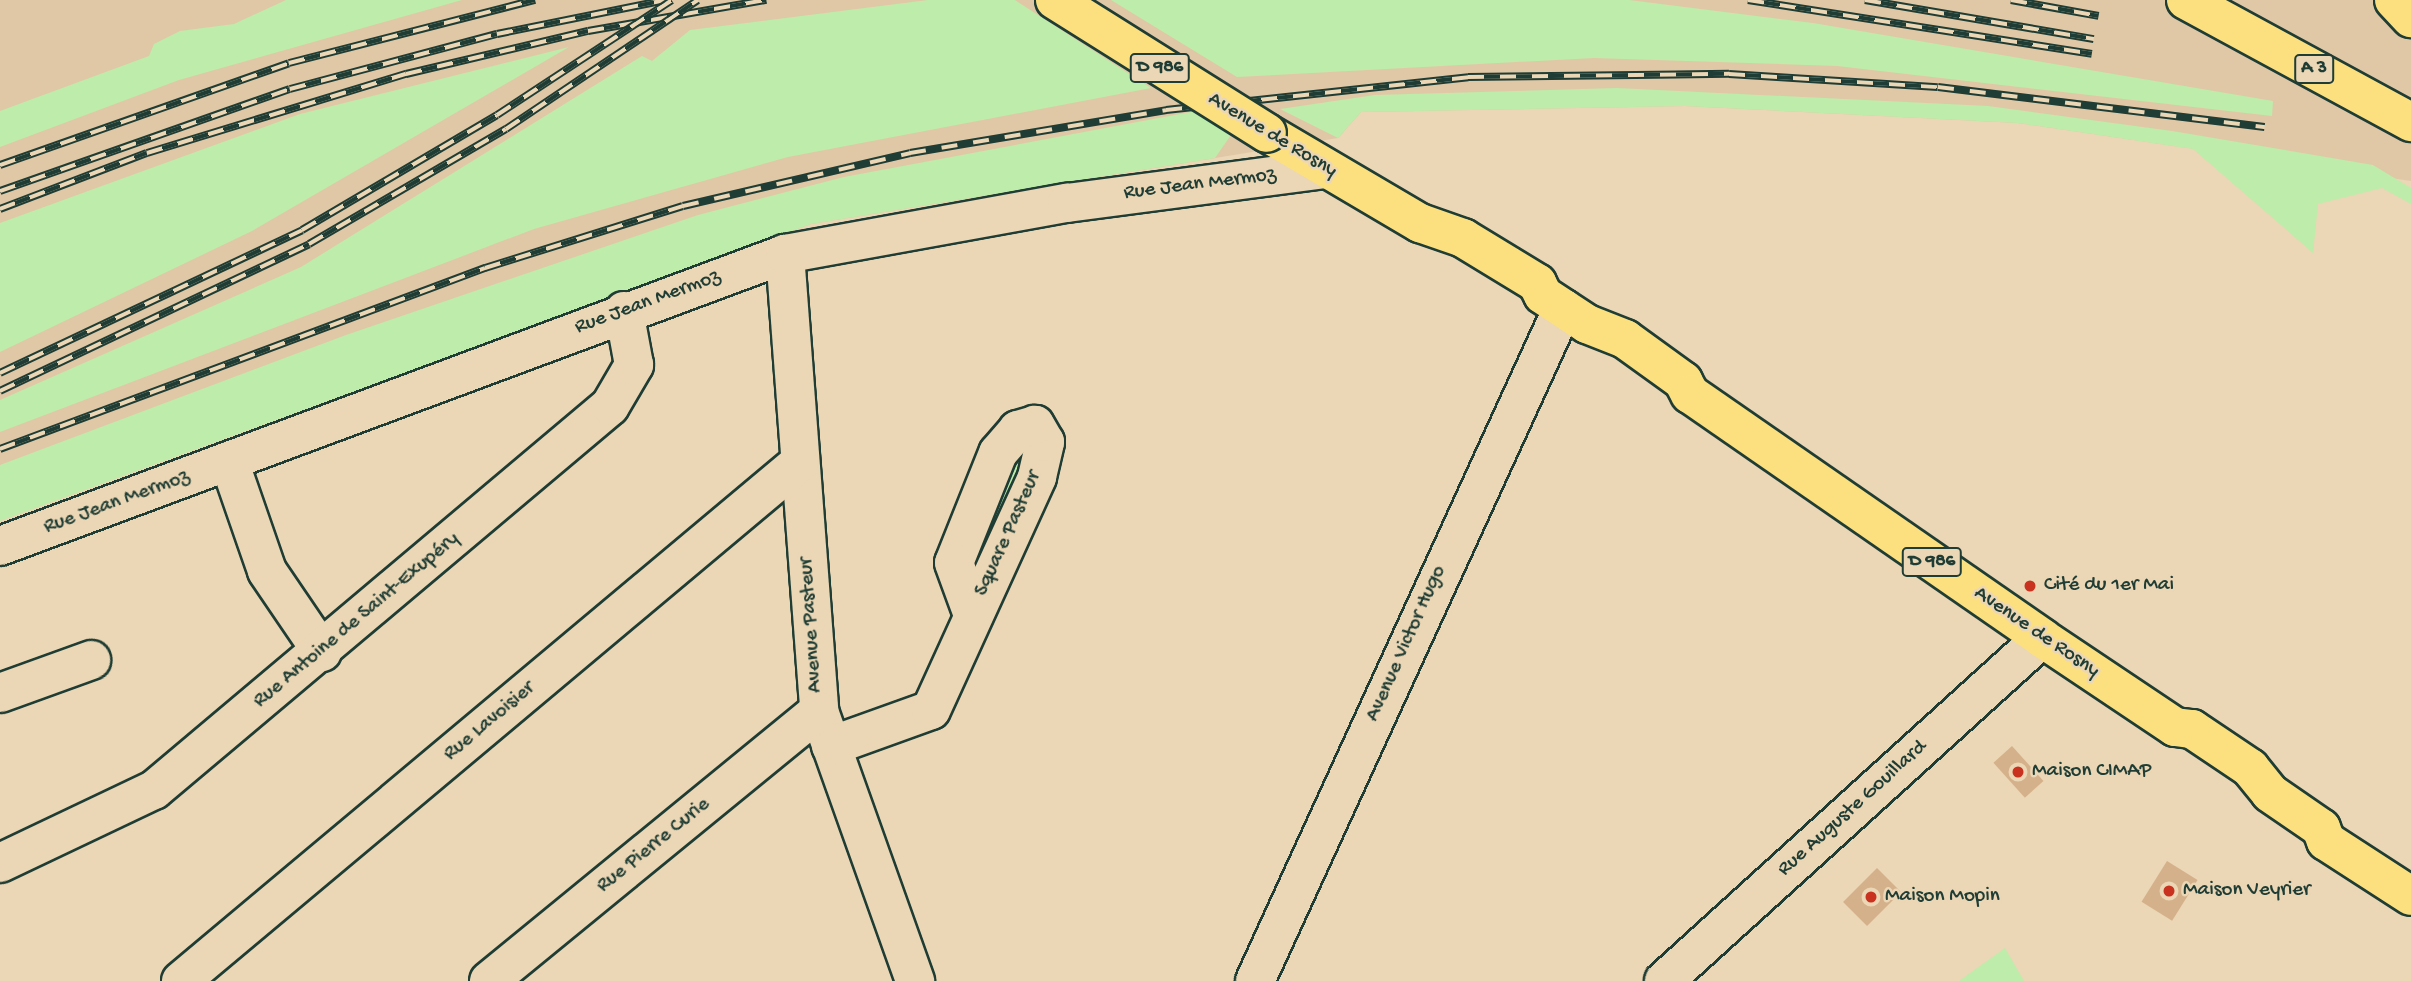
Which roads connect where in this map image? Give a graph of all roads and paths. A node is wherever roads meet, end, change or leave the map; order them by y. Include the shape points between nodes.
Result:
1 (1055, 0) edge
2 (2394, 0) edge
3 (2403, 0) edge
4 (2411, 3) edge
5 (2202, 8) edge
6 (2411, 18) edge
7 (2411, 122) edge
8 (1324, 169) junction
9 (785, 254) junction
10 (1564, 309) junction
11 (624, 311) junction
12 (229, 461) junction
13 (799, 463) junction
14 (0, 546) edge
15 (973, 615) dead end
16 (2042, 638) junction
17 (322, 652) junction
18 (91, 660) dead end
19 (0, 693) edge
20 (825, 729) junction
21 (2321, 828) junction
22 (0, 863) edge
23 (2411, 879) edge
24 (2411, 896) edge
25 (181, 981) edge
26 (489, 981) edge
27 (915, 981) edge
28 (1255, 981) edge
29 (1664, 981) edge

1 - 8 main road, Avenue de Rosny / D 986, bridge
2 - 6 main road
3 - 4 main road
5 - 7 main road, A 3
8 - 9 street, Rue Jean Mermoz via 1067,202
8 - 10 main road, Avenue de Rosny / D 986 via 1420,223 1503,261 1537,283
9 - 11 street, Rue Jean Mermoz
9 - 13 street, Avenue Pasteur
10 - 16 main road, Avenue de Rosny / D 986 via 1594,342 1673,394 1690,394
10 - 28 street, Avenue Victor Hugo
11 - 12 street, Rue Jean Mermoz
11 - 17 street, Rue Antoine de Saint-Exupéry via 634,365 610,406
12 - 14 street, Rue Jean Mermoz
12 - 17 street via 267,571
13 - 20 street, Avenue Pasteur
13 - 25 street, Rue Lavoisier
15 - 20 street, Square Pasteur via 931,710
16 - 21 main road, Avenue de Rosny / D 986 via 2175,727 2180,742 2253,793 2270,793
16 - 29 street, Rue Auguste Gouillard
17 - 22 street, Rue Antoine de Saint-Exupéry via 154,790
18 - 19 street
20 - 26 street, Rue Pierre Curie
20 - 27 street, Avenue Pasteur
21 - 23 main road, Avenue de Rosny / D 986 via 2335,827
21 - 24 main road, Avenue de Rosny / D 986 via 2326,841 2352,861

